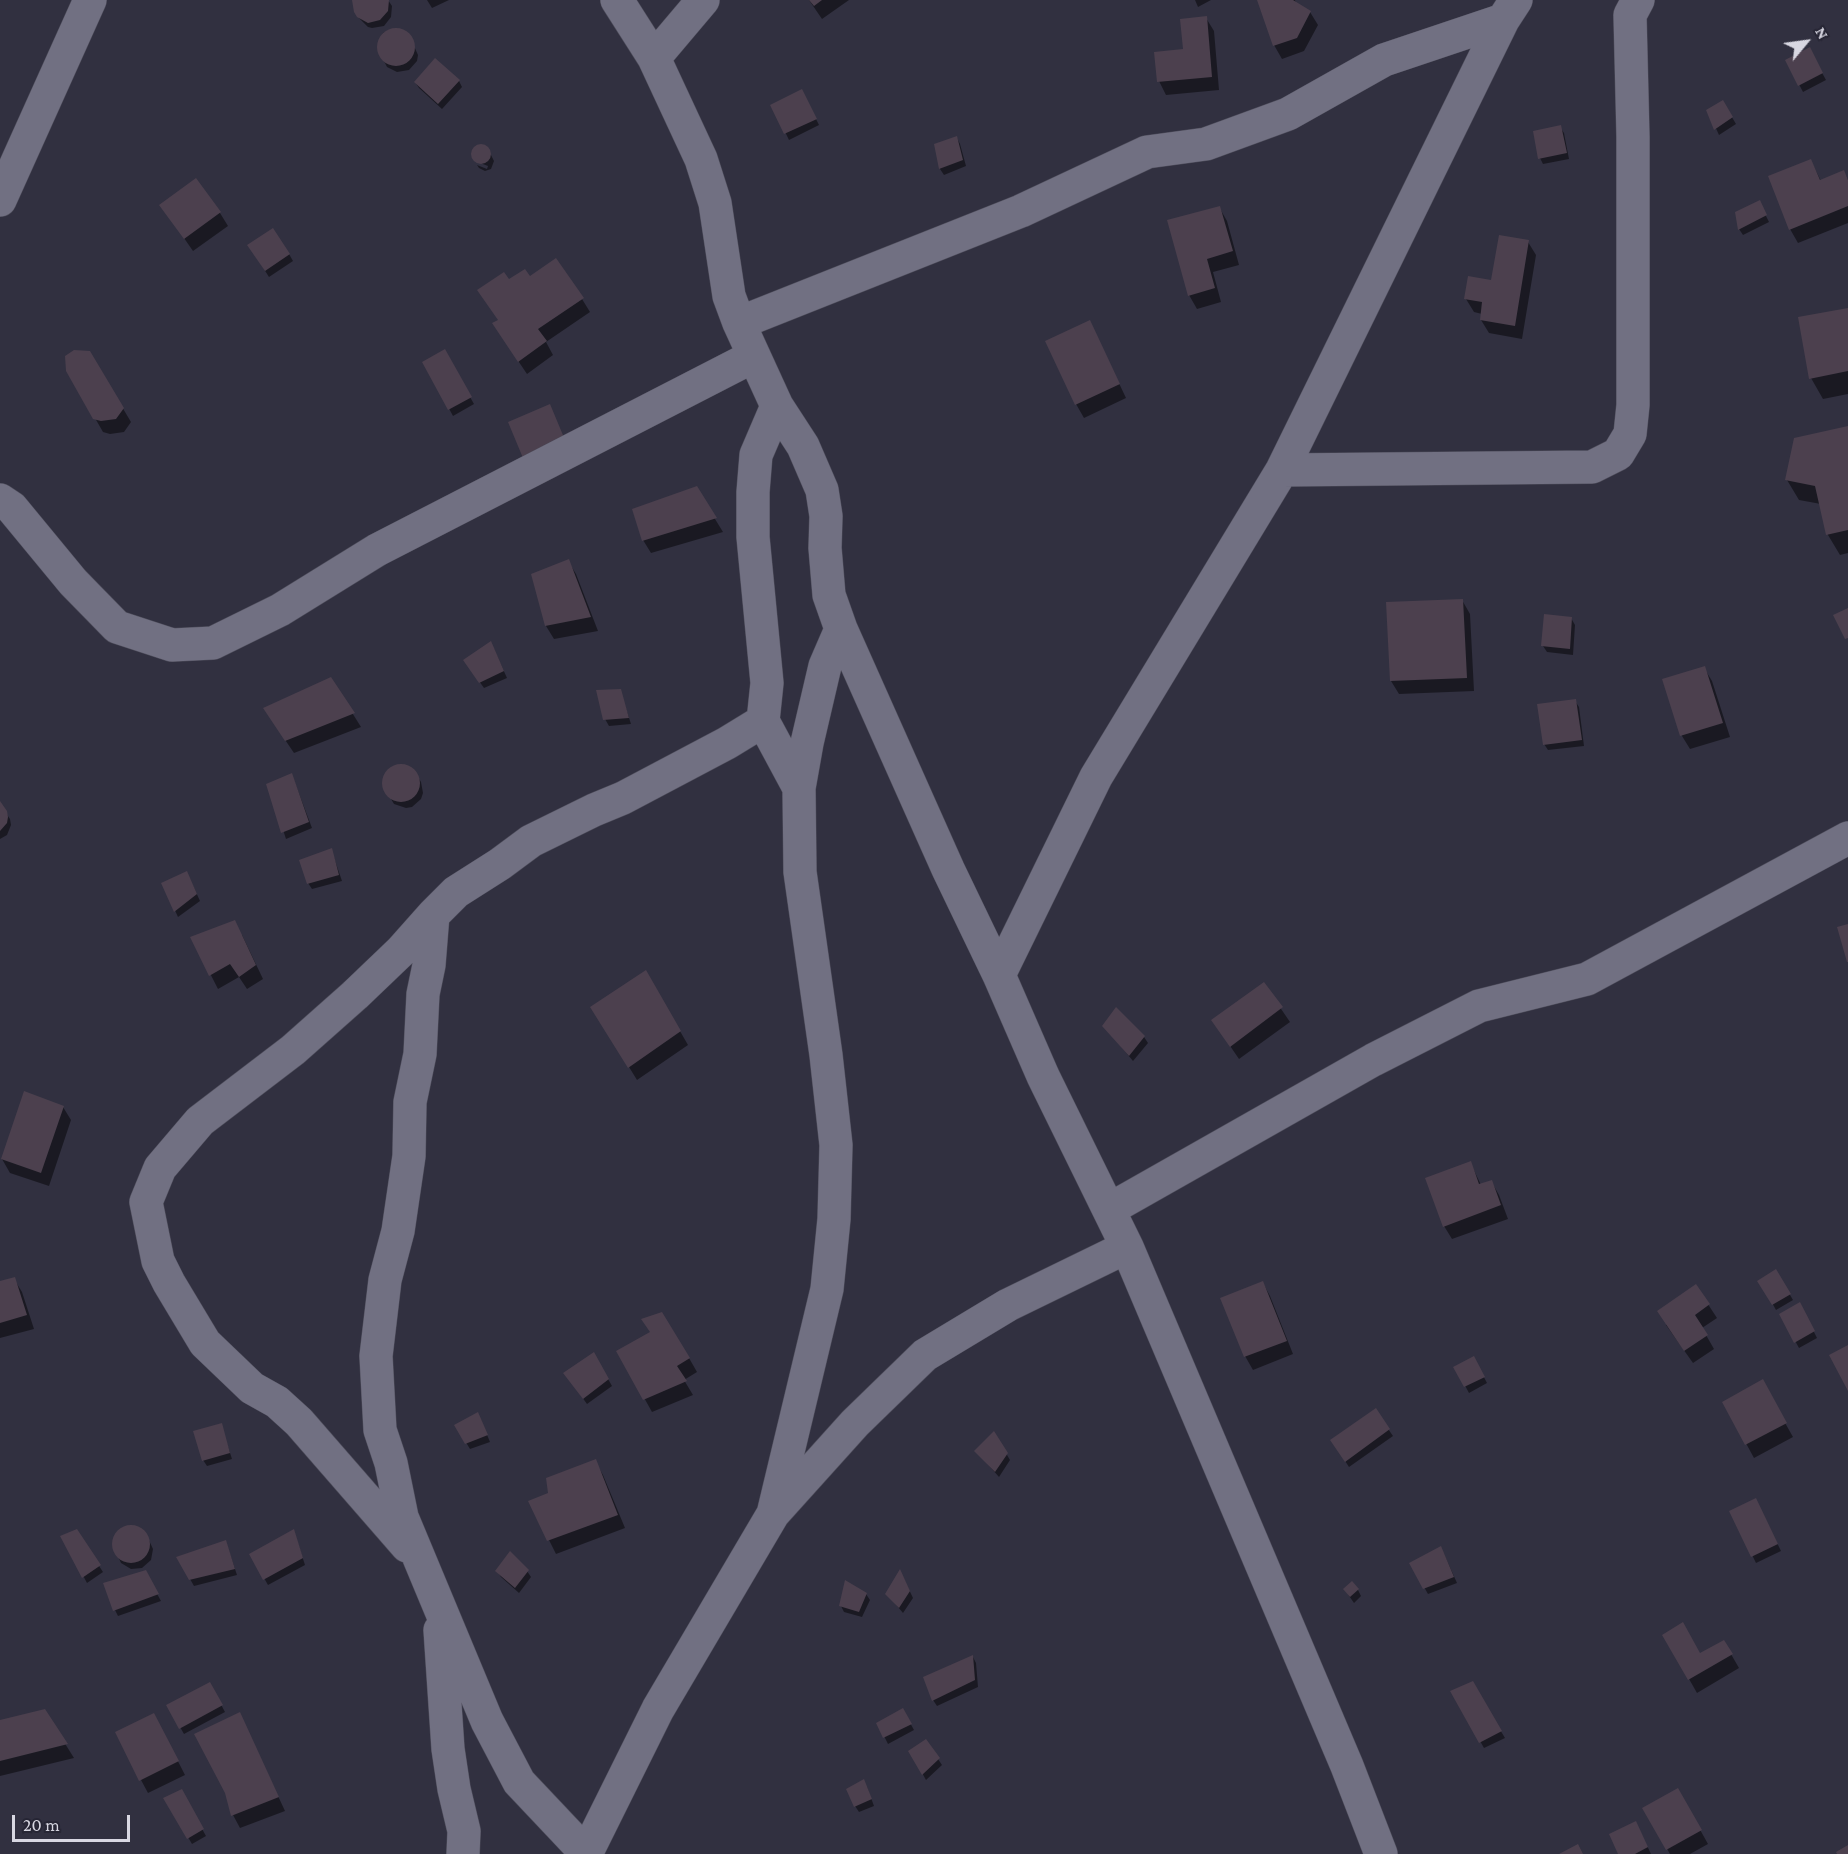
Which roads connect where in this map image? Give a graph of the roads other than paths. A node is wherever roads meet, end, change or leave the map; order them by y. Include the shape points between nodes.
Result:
1 (90, 0) edge
2 (617, 0) edge
3 (703, 0) edge
4 (1638, 0) edge
5 (1510, 10) edge
6 (654, 58) junction
7 (0, 200) edge
8 (739, 323) junction
9 (754, 356) junction
10 (777, 406) junction
11 (1282, 470) junction
12 (0, 500) edge
13 (840, 629) junction
14 (763, 721) junction
15 (799, 788) junction
16 (1848, 838) edge
17 (433, 915) junction
18 (999, 975) junction
19 (1110, 1209) junction
20 (1127, 1247) junction
21 (772, 1514) junction
22 (420, 1561) junction
23 (439, 1610) junction
24 (463, 1854) edge
25 (587, 1854) edge
26 (1381, 1854) edge

1 - 7 street
2 - 6 street
3 - 6 street
4 - 11 street via 1630,15 1633,405 1630,434 1618,454 1592,467
5 - 8 street via 1384,60 1288,114 1206,144 1147,152 1021,211
5 - 11 street
6 - 8 street via 701,159 715,203 729,296
8 - 9 street
9 - 10 street
9 - 12 street via 377,549 280,610 213,643 171,645 117,627 73,582 12,508
10 - 13 street via 803,446 822,490 829,595
10 - 14 street via 756,454 753,492 753,537 767,683
11 - 18 street via 1096,777
13 - 15 street via 822,675
13 - 18 street
14 - 15 street
14 - 17 street via 623,798 531,841 456,892
15 - 21 street via 800,872 836,1145 834,1219 827,1289
16 - 19 street via 1587,980 1514,996 1469,1011 1373,1060
17 - 22 street via 420,1054 410,1102 408,1156 398,1231 385,1280 376,1356 380,1430 402,1517
17 - 22 street via 401,951 293,1050 200,1121 160,1168 146,1202 158,1261 205,1343 252,1388 277,1402 298,1422
18 - 19 street via 1043,1076
19 - 20 street
20 - 21 street via 1008,1305 924,1355
20 - 26 street
21 - 25 street via 658,1708
22 - 23 street
23 - 24 street via 446,1730 464,1831
23 - 25 street via 487,1721 519,1782

